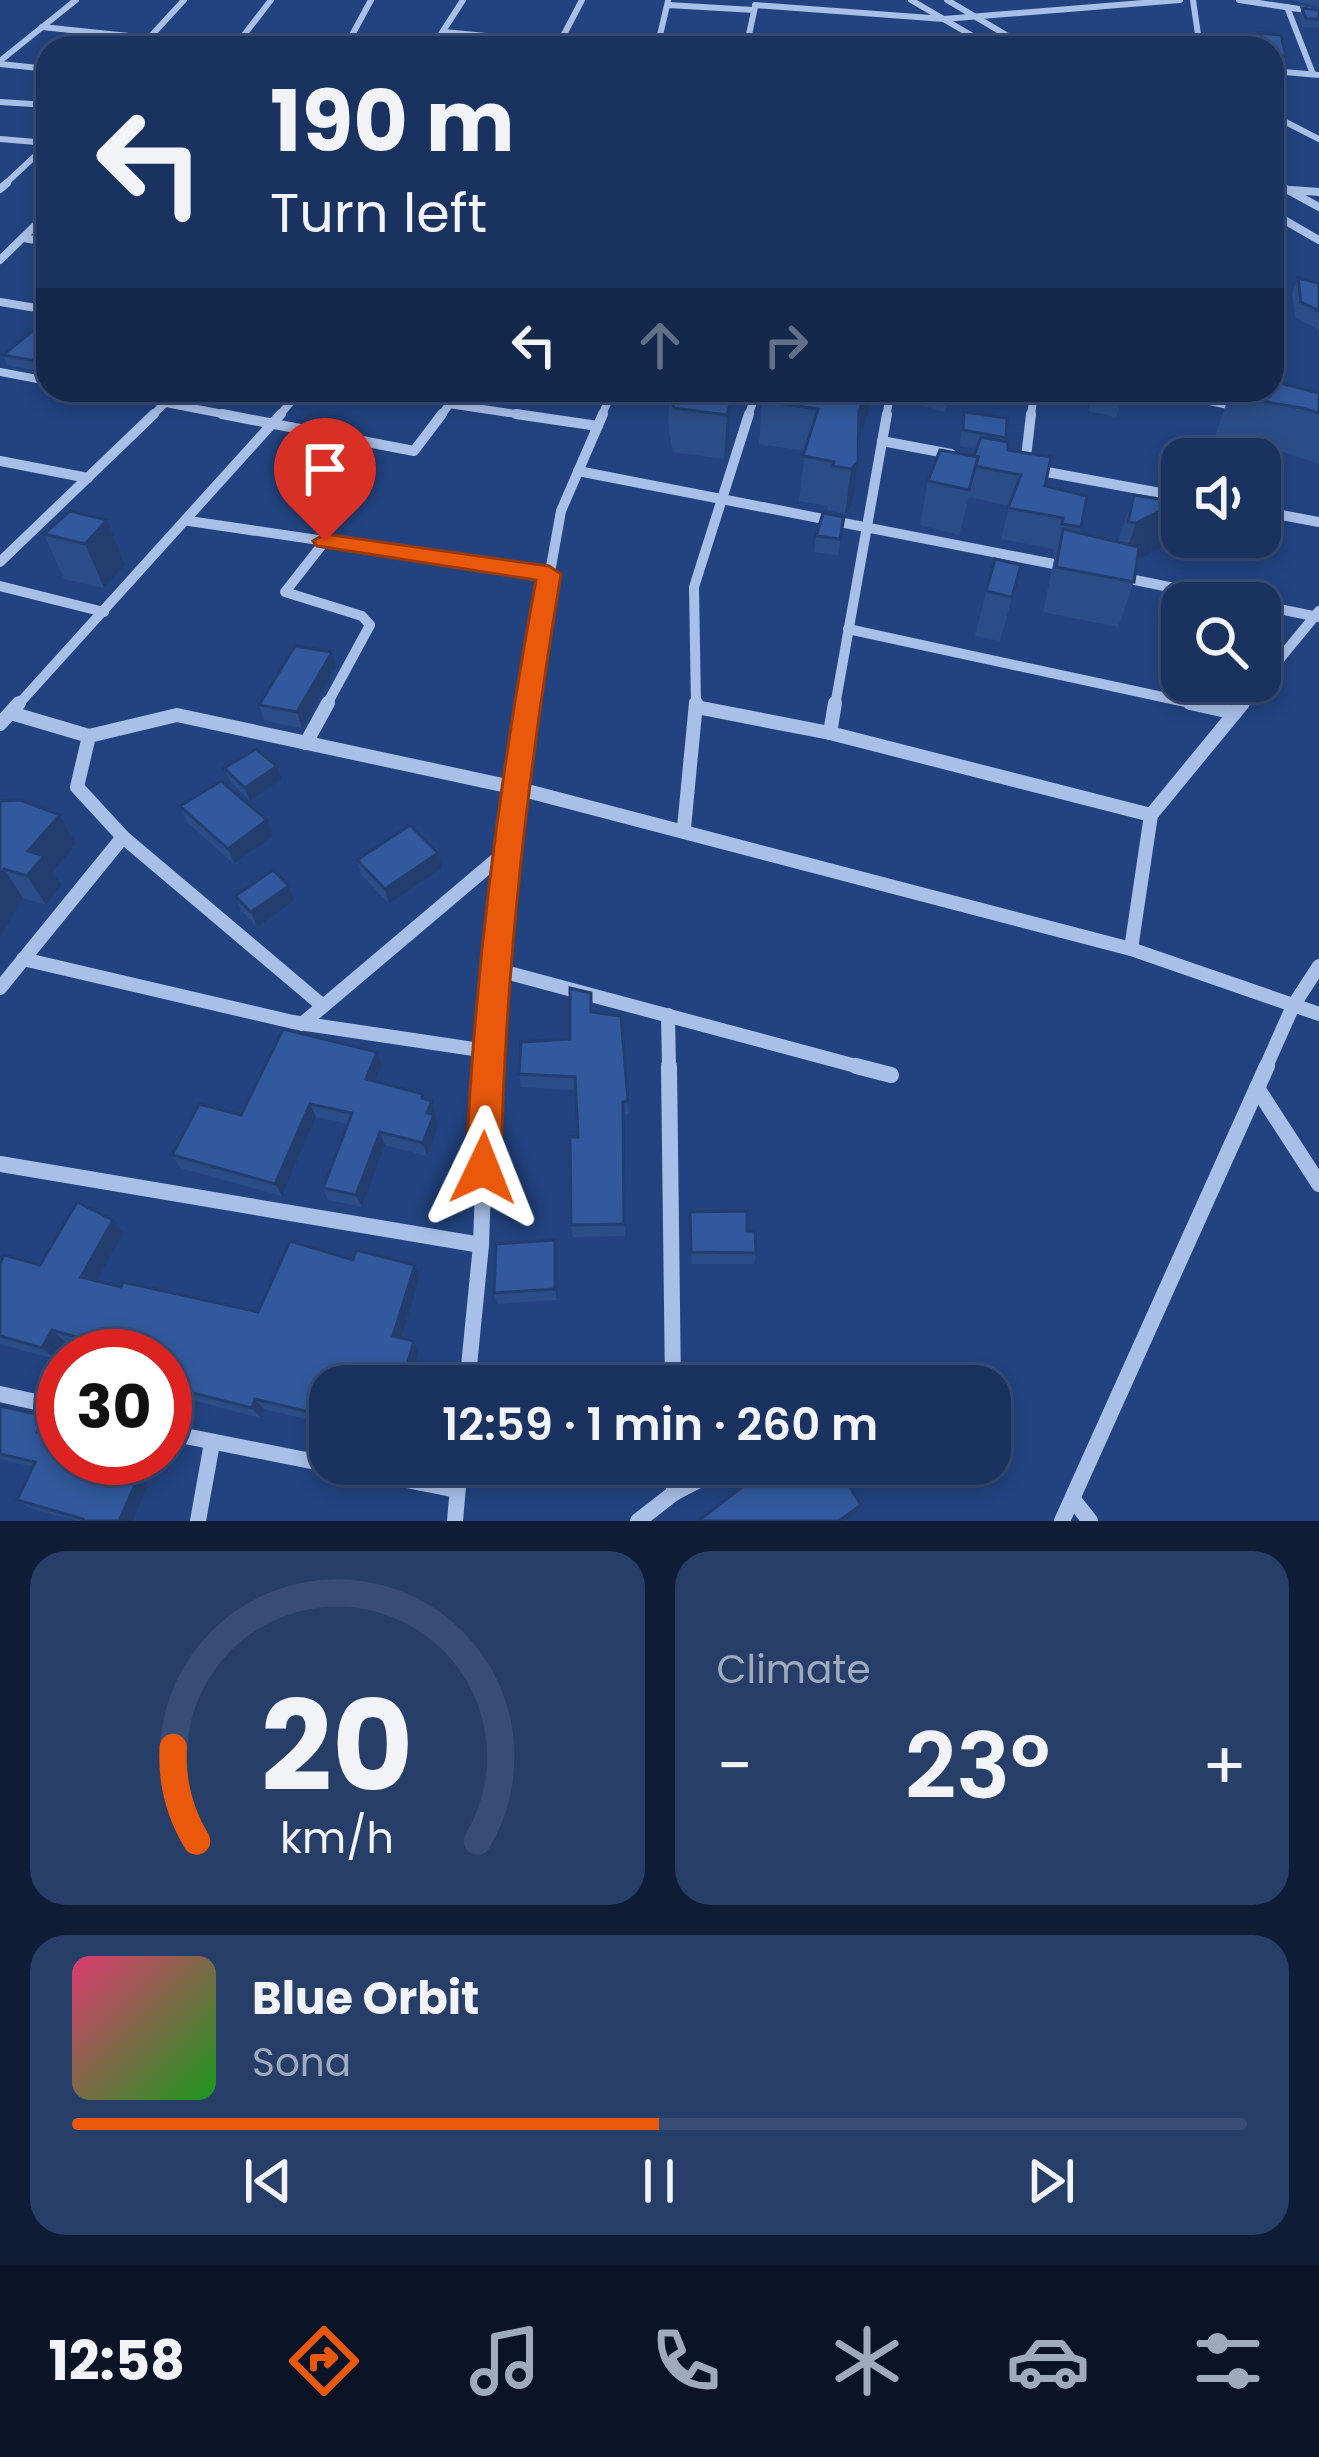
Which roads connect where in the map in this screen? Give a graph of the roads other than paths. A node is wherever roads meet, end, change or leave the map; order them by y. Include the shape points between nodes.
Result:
1 (76, 0) edge
2 (184, 0) edge
3 (271, 0) edge
4 (371, 0) edge
5 (464, 0) edge
6 (582, 0) edge
7 (911, 0) edge
8 (947, 0) edge
9 (1180, 0) edge
10 (1193, 0) edge
11 (1239, 0) edge
12 (668, 2) edge
13 (1004, 3) dead end
14 (755, 5) edge
15 (1287, 8) junction
16 (1319, 12) edge
17 (1004, 14) junction
18 (975, 16) junction
19 (944, 19) junction
20 (42, 28) junction
21 (444, 32) junction
22 (137, 36) edge
23 (150, 36) edge
24 (243, 36) edge
25 (352, 36) edge
26 (441, 36) edge
27 (490, 36) edge
28 (563, 36) edge
29 (660, 36) edge
30 (749, 36) edge
31 (973, 36) edge
32 (1008, 36) edge
33 (1198, 36) edge
34 (0, 63) edge
35 (36, 68) edge
36 (1284, 72) edge
37 (1316, 74) edge
38 (0, 101) edge
39 (36, 104) edge
40 (1284, 121) edge
41 (1319, 139) edge
42 (0, 140) edge
43 (36, 143) edge
44 (36, 154) edge
45 (2, 184) edge
46 (1284, 188) edge
47 (1288, 190) junction
48 (1319, 191) edge
49 (1319, 207) edge
50 (1284, 220) edge
51 (36, 225) edge
52 (23, 238) junction
53 (36, 240) edge
54 (1319, 240) edge
55 (0, 260) edge
56 (0, 302) edge
57 (36, 308) edge
58 (0, 372) edge
59 (36, 379) edge
60 (166, 402) joint
61 (290, 402) edge
62 (608, 402) edge
63 (753, 402) edge
64 (889, 402) edge
65 (1032, 402) edge
66 (1230, 402) edge
67 (449, 404) joint
68 (1255, 411) edge
69 (272, 422) junction
70 (598, 426) junction
71 (881, 441) junction
72 (963, 456) edge
73 (0, 461) edge
74 (1004, 464) edge
75 (1024, 467) junction
76 (578, 471) junction
77 (88, 478) junction
78 (1161, 493) edge
79 (720, 496) junction
80 (1281, 515) edge
81 (189, 521) junction
82 (1319, 522) edge
83 (866, 526) junction
84 (325, 541) junction
85 (0, 562) edge
86 (1068, 567) edge
87 (549, 574) junction
88 (1113, 576) edge
89 (0, 586) edge
90 (1161, 586) edge
91 (1281, 609) edge
92 (104, 612) junction
93 (1318, 615) edge
94 (848, 629) junction
95 (696, 707) junction
96 (11, 712) junction
97 (1235, 713) junction
98 (0, 724) edge
99 (830, 733) junction
100 (89, 736) junction
101 (306, 743) junction
102 (512, 787) junction
103 (1150, 815) junction
104 (684, 828) junction
105 (123, 837) junction
106 (510, 849) junction
107 (1132, 949) junction
108 (23, 958) junction
109 (1319, 966) edge
110 (498, 970) junction
111 (0, 988) edge
112 (323, 1006) junction
113 (1293, 1006) junction
114 (1319, 1014) edge
115 (668, 1016) junction
116 (302, 1024) junction
117 (487, 1051) junction
118 (891, 1075) dead end
119 (1257, 1088) junction
120 (0, 1164) edge
121 (1319, 1184) edge
122 (481, 1246) junction
123 (469, 1365) edge
124 (673, 1365) edge
125 (0, 1394) edge
126 (36, 1402) edge
127 (192, 1438) edge
128 (212, 1443) junction
129 (458, 1485) edge
130 (674, 1485) edge
131 (689, 1485) edge
132 (457, 1490) junction
133 (674, 1493) junction
134 (1075, 1502) junction
135 (198, 1521) edge
136 (455, 1521) edge
137 (638, 1521) edge
138 (1062, 1521) edge
139 (1090, 1521) edge

1 - 20 street
2 - 23 street
3 - 24 street
4 - 25 street
5 - 21 street
6 - 28 street
7 - 19 street
8 - 18 street
9 - 17 street
10 - 33 street
11 - 15 street
12 - 14 street
12 - 29 street
13 - 17 street
14 - 19 street
14 - 30 street
15 - 16 street
15 - 37 street
17 - 18 street
18 - 19 street
18 - 32 street
19 - 31 street
20 - 22 street
20 - 34 street
21 - 26 street
21 - 27 street
34 - 35 street
36 - 37 street
38 - 39 street
40 - 41 street
42 - 43 street
44 - 45 street
46 - 47 street
47 - 48 street
47 - 49 street
50 - 54 street
51 - 52 street
52 - 53 street
52 - 55 street
56 - 57 street
58 - 59 street
60 - 69 street
60 - 77 street
61 - 69 street
62 - 70 street
63 - 79 street
64 - 71 street
65 - 75 street
66 - 68 street
67 - 69 street via 414,451
67 - 70 street
69 - 81 street
70 - 76 street
71 - 72 street
71 - 83 street
73 - 77 street
74 - 75 street
75 - 78 street
76 - 79 street
76 - 87 street
77 - 85 street
79 - 83 street
79 - 95 street via 694,587
80 - 82 street
81 - 84 street
81 - 92 street
83 - 86 street
83 - 94 street
84 - 87 street
84 - 101 street via 285,592 370,625
87 - 102 street
88 - 90 street
89 - 92 street
91 - 93 street
92 - 96 street
93 - 97 street
94 - 97 street
94 - 99 street
95 - 99 street
95 - 104 street
96 - 98 street
96 - 100 street
97 - 103 street
99 - 103 street
100 - 101 street via 177,715
100 - 105 street via 76,787
101 - 102 street
102 - 104 street
102 - 106 street
103 - 107 street
104 - 107 street
105 - 108 street
105 - 112 street
106 - 110 street
106 - 112 street
107 - 113 street
108 - 111 street
108 - 116 street
109 - 113 street
110 - 115 street
110 - 117 street
112 - 116 street
113 - 114 street
113 - 119 street
115 - 118 street
115 - 124 street
116 - 117 street
117 - 122 street
119 - 121 street
119 - 134 street
120 - 122 street
122 - 123 street
125 - 126 street
127 - 128 street
128 - 132 street
128 - 135 street
129 - 132 street
130 - 133 street
131 - 133 street
132 - 136 street
133 - 137 street
134 - 138 street
134 - 139 street

